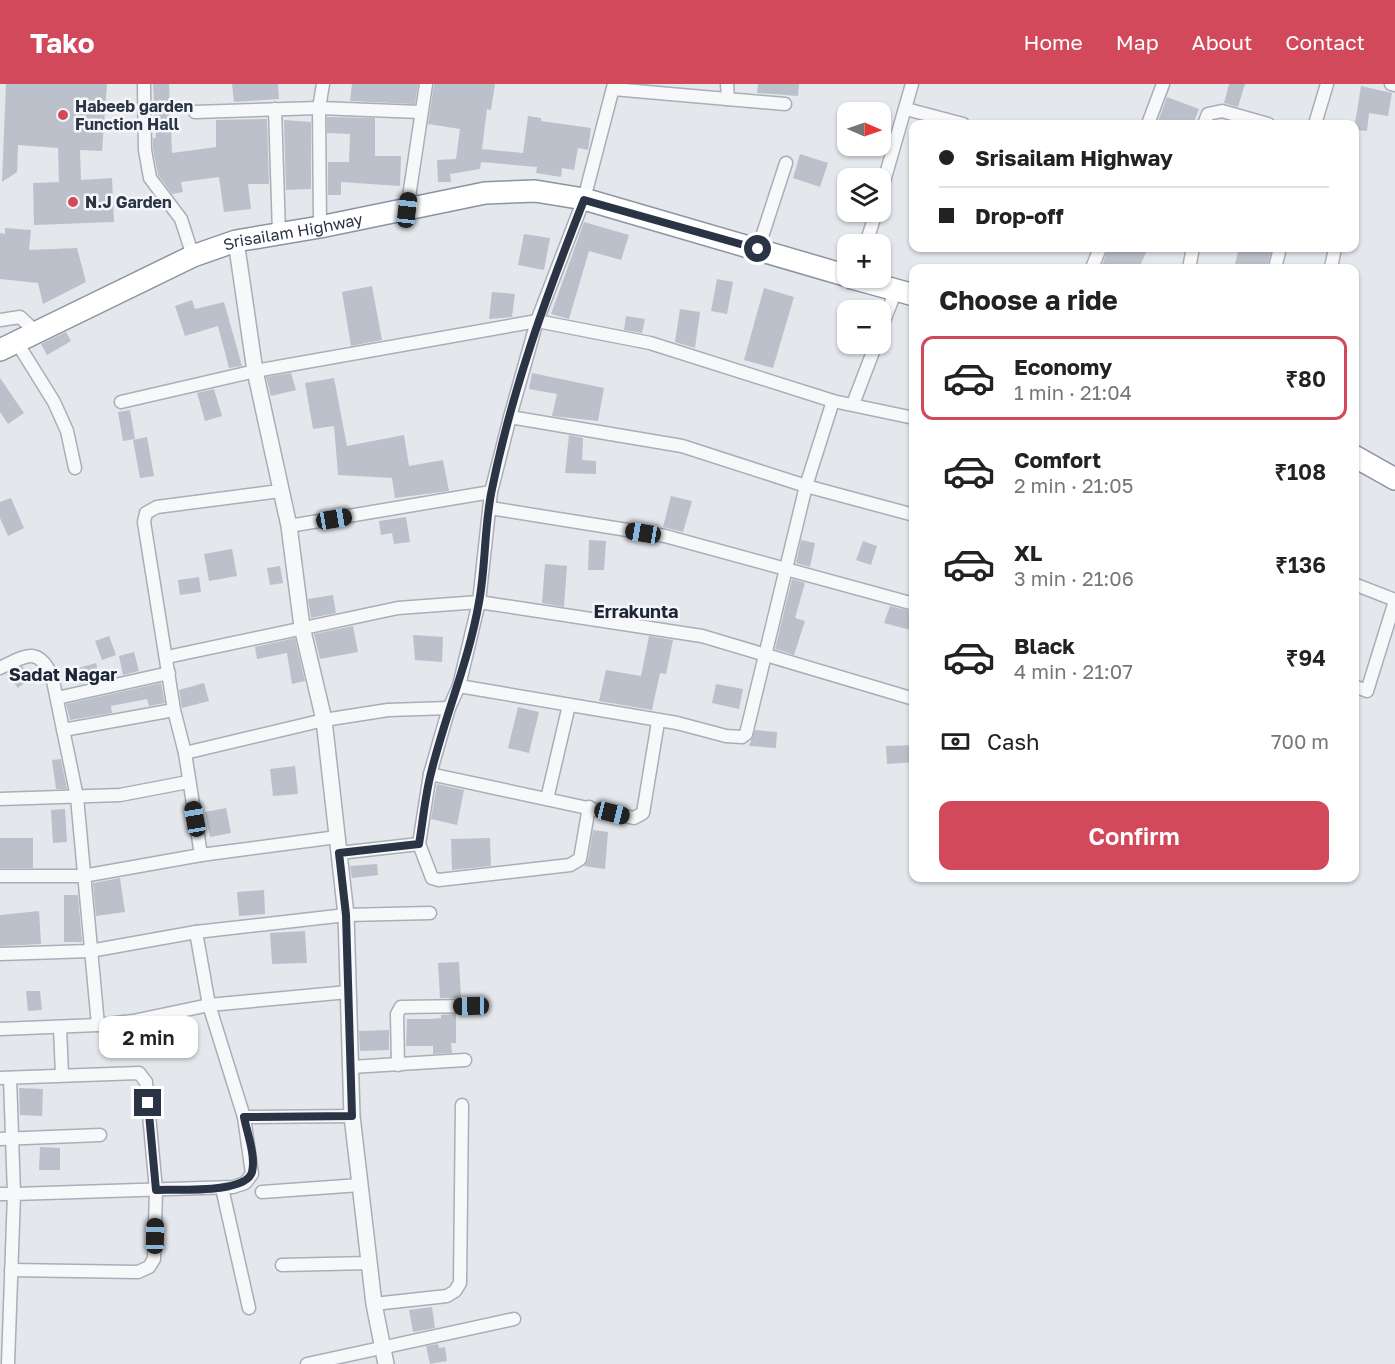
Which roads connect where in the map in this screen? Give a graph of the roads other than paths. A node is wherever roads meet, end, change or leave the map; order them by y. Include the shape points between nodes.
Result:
1 (144, 84) edge
2 (323, 84) edge
3 (426, 84) edge
4 (727, 84) edge
5 (912, 84) edge
6 (1163, 84) edge
7 (1328, 84) edge
8 (614, 86) edge
9 (728, 99) junction
10 (785, 104) dead end
11 (319, 108) junction
12 (275, 109) junction
13 (906, 109) junction
14 (195, 112) dead end
15 (420, 112) junction
16 (948, 120) edge
17 (1150, 120) edge
18 (1206, 120) edge
19 (1254, 120) edge
20 (1316, 120) edge
21 (786, 163) dead end
22 (888, 168) edge
23 (584, 200) junction
24 (407, 210) junction
25 (320, 227) junction
26 (279, 233) junction
27 (236, 241) junction
28 (758, 249) junction
29 (193, 256) junction
30 (837, 272) edge
31 (889, 288) edge
32 (905, 293) edge
33 (891, 314) edge
34 (0, 320) edge
35 (537, 321) junction
36 (36, 332) junction
37 (8, 346) edge
38 (872, 354) edge
39 (255, 371) junction
40 (833, 401) junction
41 (121, 402) dead end
42 (853, 404) junction
43 (510, 417) junction
44 (909, 417) edge
45 (1359, 459) edge
46 (75, 468) dead end
47 (1395, 479) edge
48 (806, 486) junction
49 (280, 491) junction
50 (491, 492) junction
51 (490, 508) junction
52 (909, 514) edge
53 (289, 526) junction
54 (787, 571) junction
55 (1359, 586) edge
56 (1395, 601) edge
57 (479, 602) junction
58 (909, 603) edge
59 (302, 627) junction
60 (764, 655) junction
61 (167, 657) junction
62 (0, 668) edge
63 (169, 673) junction
64 (459, 686) junction
65 (1359, 688) edge
66 (57, 698) junction
67 (909, 698) edge
68 (569, 705) junction
69 (449, 708) junction
70 (174, 710) junction
71 (324, 720) junction
72 (658, 722) junction
73 (63, 730) junction
74 (185, 753) junction
75 (430, 774) junction
76 (188, 782) junction
77 (77, 797) junction
78 (0, 799) edge
79 (547, 799) junction
80 (589, 807) junction
81 (337, 837) junction
82 (419, 844) junction
83 (339, 853) junction
84 (201, 855) junction
85 (0, 876) edge
86 (82, 876) junction
87 (430, 913) dead end
88 (346, 915) junction
89 (196, 932) junction
90 (90, 951) junction
91 (0, 954) edge
92 (348, 992) junction
93 (209, 1005) junction
94 (471, 1006) dead end
95 (98, 1025) junction
96 (60, 1027) junction
97 (0, 1029) edge
98 (465, 1060) dead end
99 (398, 1065) junction
100 (351, 1067) junction
101 (62, 1075) junction
102 (5, 1078) edge
103 (462, 1105) dead end
104 (352, 1116) junction
105 (244, 1117) junction
106 (100, 1135) dead end
107 (6, 1139) edge
108 (360, 1185) junction
109 (222, 1188) junction
110 (156, 1190) junction
111 (262, 1192) dead end
112 (0, 1194) edge
113 (14, 1194) junction
114 (369, 1263) junction
115 (282, 1265) dead end
116 (11, 1270) junction
117 (374, 1304) junction
118 (249, 1308) dead end
119 (514, 1319) dead end
120 (383, 1347) junction
121 (6, 1358) edge
122 (307, 1364) edge
123 (386, 1364) edge

1 - 29 street via 145,150 150,178 181,219
2 - 11 street
3 - 15 street
4 - 9 street
5 - 13 street
6 - 17 street
7 - 20 street
8 - 9 street
8 - 23 street
9 - 10 street
11 - 12 street
11 - 15 street
11 - 25 street
12 - 14 street
12 - 26 street
13 - 16 street
13 - 22 street
15 - 24 street
18 - 19 street via 1208,114 1222,111
21 - 28 street
23 - 24 highway, Srisailam Highway via 535,191 485,193
23 - 28 highway, Srisailam Highway
23 - 35 street
24 - 25 highway, Srisailam Highway
25 - 26 highway, Srisailam Highway
26 - 27 highway, Srisailam Highway
27 - 29 highway, Srisailam Highway
27 - 39 street
28 - 30 highway, Srisailam Highway
29 - 36 highway, Srisailam Highway
31 - 32 highway, Srisailam Highway
32 - 33 street
34 - 36 street via 20,317
35 - 39 street
35 - 40 street via 650,343
35 - 43 street
36 - 37 highway, Srisailam Highway
37 - 46 street via 58,412 67,431
38 - 42 street
39 - 41 street
39 - 49 street
40 - 42 street
40 - 48 street
42 - 44 street
43 - 48 street via 682,446
43 - 50 street
45 - 47 highway
48 - 52 street
48 - 54 street
49 - 53 street
49 - 61 street via 157,507 146,513 145,532
50 - 51 street
50 - 53 street
51 - 54 street via 664,536
51 - 57 street
53 - 59 street
54 - 58 street
54 - 60 street
55 - 56 street
56 - 65 street via 1366,691
57 - 59 street via 398,608
57 - 60 street via 702,636
57 - 64 street
59 - 61 street
59 - 71 street
60 - 67 street
60 - 72 street via 742,737
61 - 63 street
62 - 66 street via 36,655 45,660
63 - 66 street
63 - 70 street
64 - 68 street
64 - 69 street
66 - 73 street
68 - 72 street
68 - 79 street
69 - 71 street via 388,710
69 - 75 street
70 - 73 street
70 - 74 street
71 - 74 street
71 - 81 street
72 - 80 street via 643,813 634,818
73 - 77 street
74 - 76 street
75 - 79 street
75 - 82 street
76 - 77 street via 140,793
76 - 84 street
77 - 78 street
77 - 86 street
79 - 80 street
80 - 82 street via 580,859 570,865 439,880 432,878
81 - 83 street
81 - 84 street
82 - 83 street
83 - 88 street
84 - 86 street
85 - 86 street
86 - 90 street
87 - 88 street
88 - 89 street
88 - 92 street
89 - 90 street
89 - 93 street
90 - 91 street
90 - 95 street
92 - 93 street
92 - 100 street
93 - 95 street
93 - 105 street
94 - 99 street via 401,1006 397,1014
95 - 96 street
96 - 97 street
96 - 101 street
98 - 99 street
99 - 100 street
100 - 104 street
101 - 102 street
101 - 110 street via 139,1073 146,1082
102 - 107 street
103 - 117 street via 460,1283 447,1296
104 - 105 street
104 - 108 street
105 - 109 street via 252,1174 245,1183
106 - 107 street
107 - 113 street
108 - 111 street
108 - 114 street
109 - 110 street
109 - 118 street
110 - 113 street
110 - 116 street via 154,1259 149,1267 138,1272
112 - 113 street
113 - 116 street
114 - 115 street
114 - 117 street
116 - 121 street
117 - 120 street
119 - 120 street
120 - 122 street
120 - 123 street

